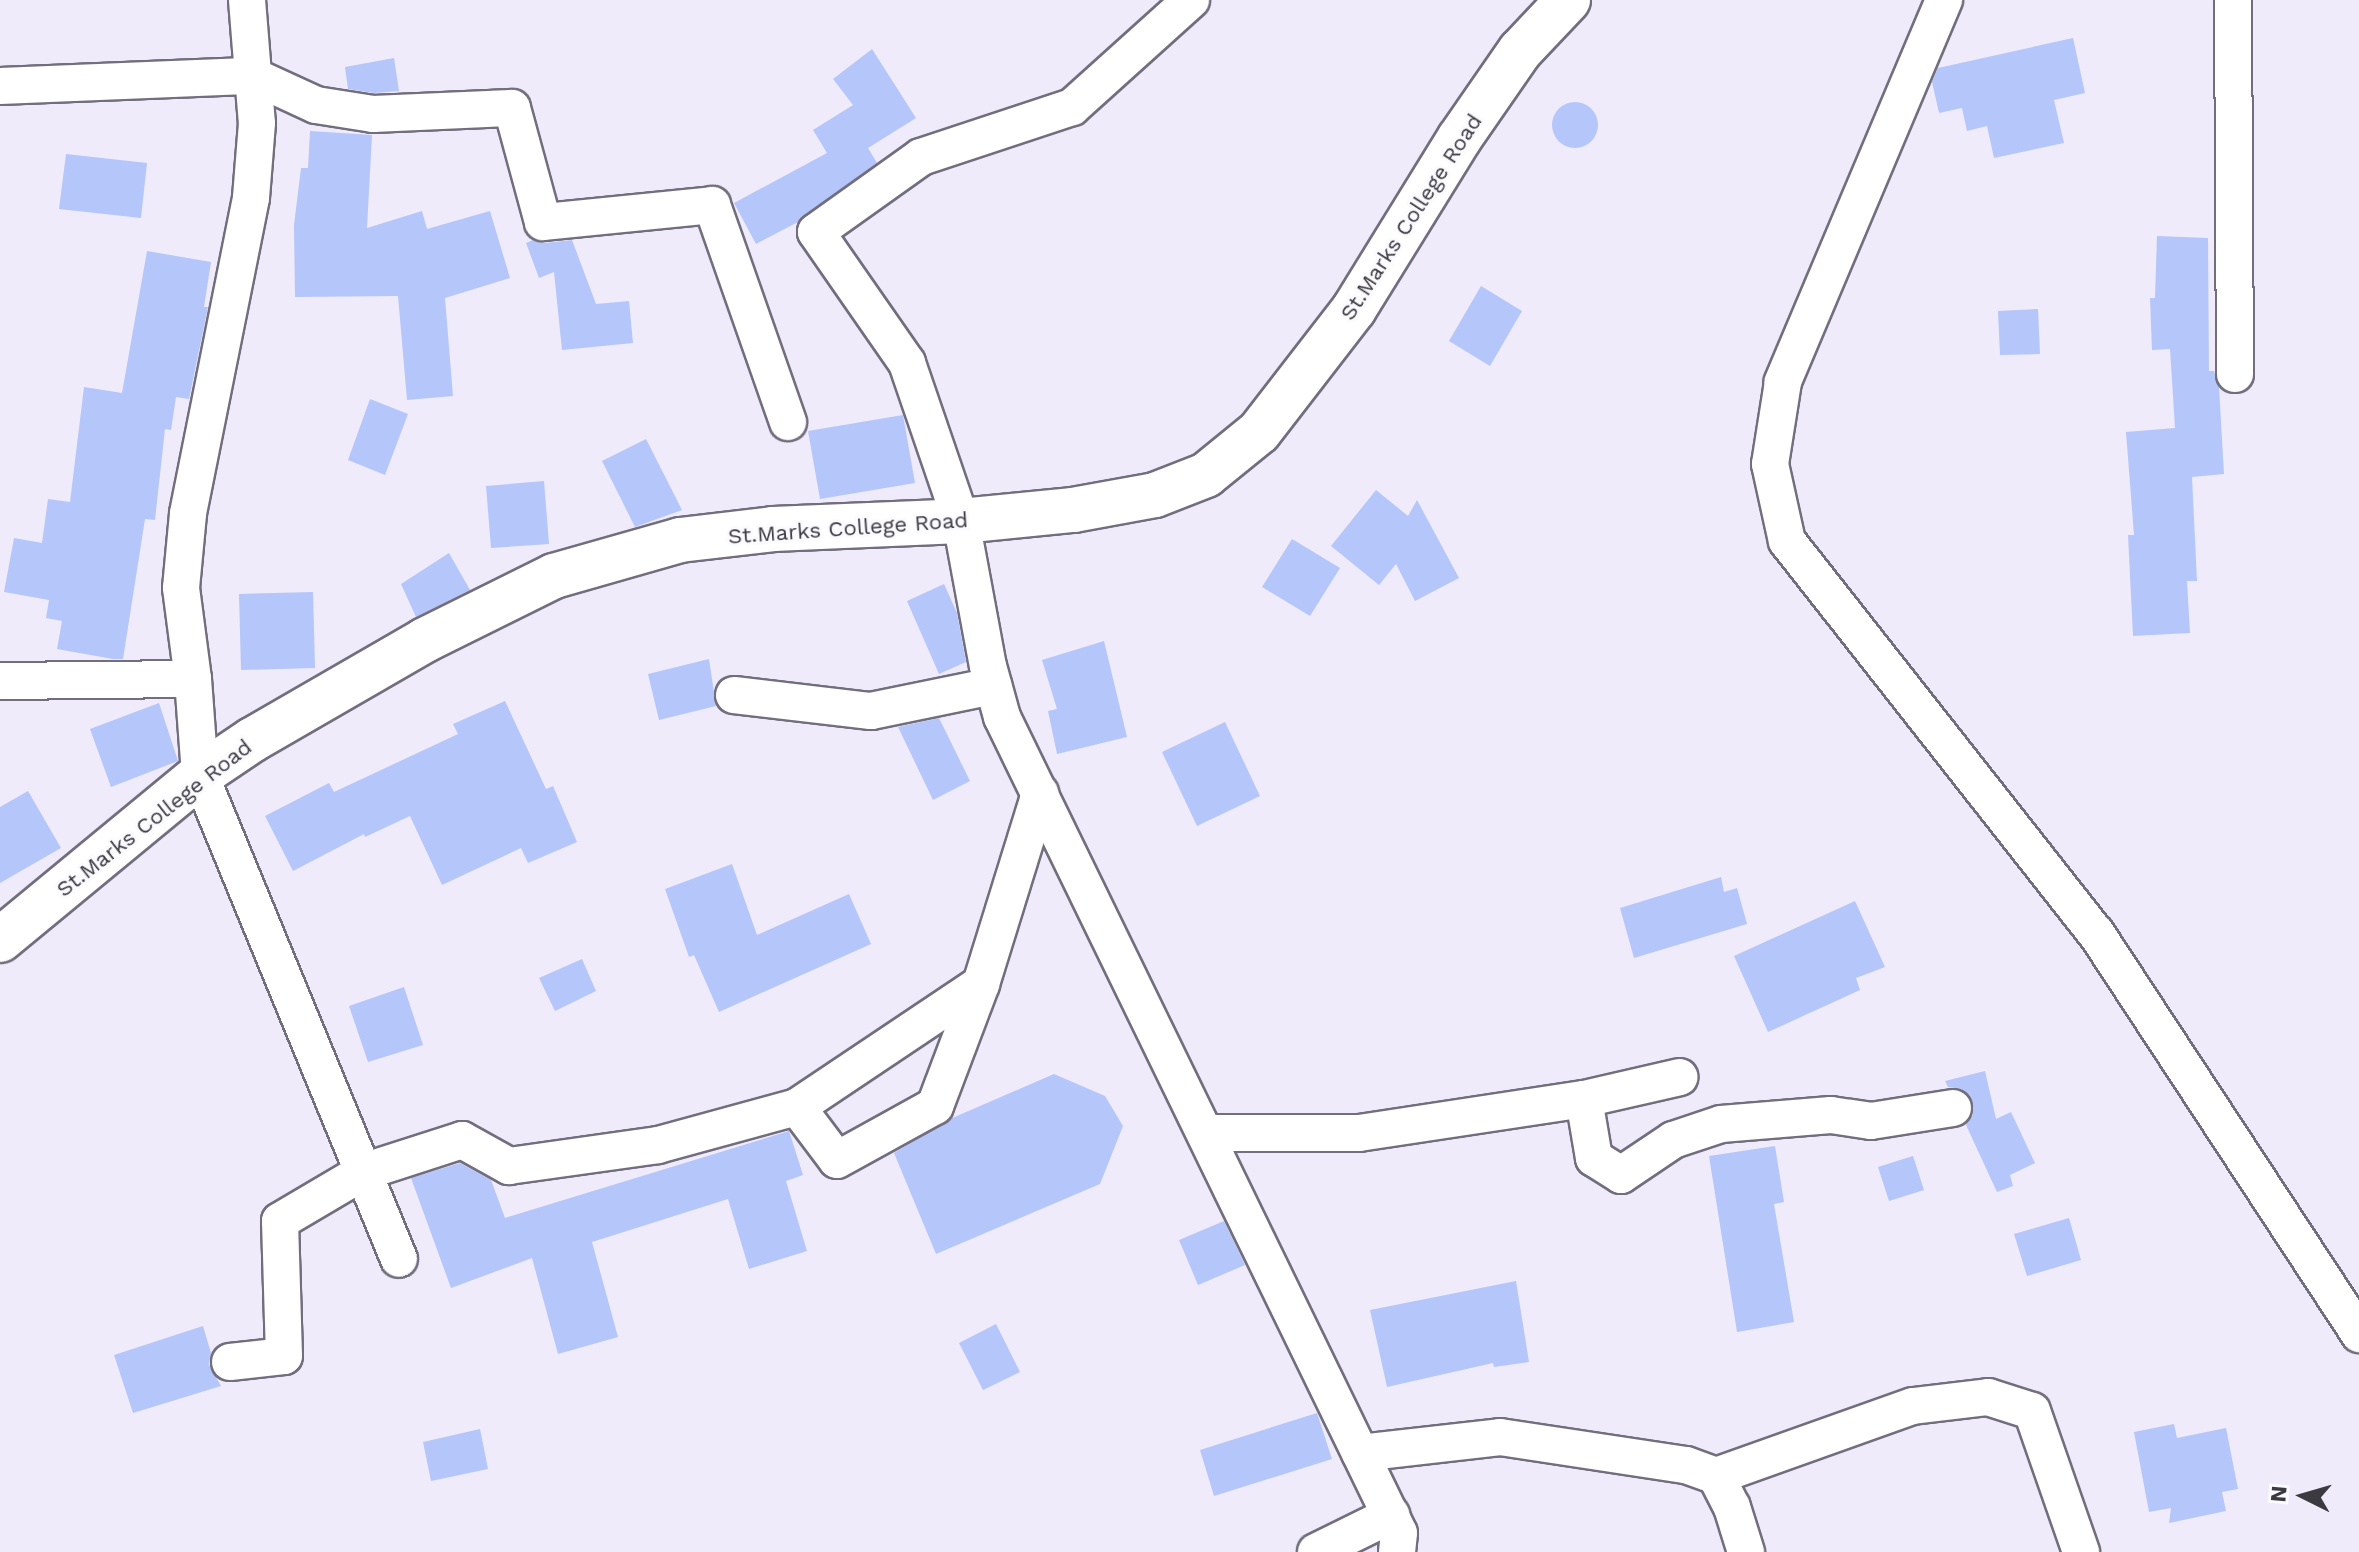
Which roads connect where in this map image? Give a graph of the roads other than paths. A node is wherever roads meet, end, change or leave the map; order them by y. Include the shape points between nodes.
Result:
1 (247, 0) edge
2 (1191, 0) edge
3 (1568, 0) edge
4 (1944, 0) edge
5 (2233, 0) edge
6 (253, 76) junction
7 (0, 86) edge
8 (2235, 374) dead end
9 (788, 422) dead end
10 (961, 521) junction
11 (193, 679) junction
12 (0, 681) edge
13 (993, 686) junction
14 (734, 695) dead end
15 (200, 775) junction
16 (1040, 793) junction
17 (0, 940) edge
18 (981, 984) junction
19 (1680, 1077) dead end
20 (1584, 1099) junction
21 (797, 1107) junction
22 (1953, 1108) dead end
23 (1205, 1133) junction
24 (363, 1172) junction
25 (399, 1259) dead end
26 (2359, 1334) edge
27 (230, 1362) dead end
28 (1360, 1453) junction
29 (1716, 1476) junction
30 (1391, 1515) junction
31 (1316, 1552) edge
32 (1397, 1552) edge
33 (1746, 1552) edge
34 (2081, 1552) edge

1 - 6 street
2 - 10 street via 1072,107 921,157 816,232 907,363
3 - 10 main road, St.Marks College Road via 1520,51 1354,309 1259,432 1206,475 1155,495
4 - 26 street via 1783,382 1770,464 1787,541 2096,933
5 - 8 street
6 - 7 street
6 - 9 street via 316,105 373,114 512,108 543,222 712,205
6 - 11 street via 257,123 251,198 188,514 181,588
10 - 13 street
10 - 15 main road, St.Marks College Road via 773,529 680,540 554,576 425,640
11 - 12 street
11 - 15 street
13 - 14 street via 871,711
13 - 16 street via 1002,717
15 - 17 main road, St.Marks College Road
15 - 24 street
16 - 18 street
16 - 23 street
18 - 21 street
18 - 21 street via 935,1106 837,1160
19 - 20 street
20 - 22 street via 1594,1158 1621,1175 1673,1140 1721,1124 1831,1115 1871,1121
20 - 23 street via 1359,1133
21 - 24 street via 658,1145 509,1166 462,1140
23 - 28 street
24 - 25 street
24 - 27 street via 280,1221 284,1356
28 - 29 street via 1500,1437 1686,1465
28 - 30 street
29 - 33 street
29 - 34 street via 1913,1406 1988,1397 2032,1411
30 - 31 street
30 - 32 street via 1399,1533

